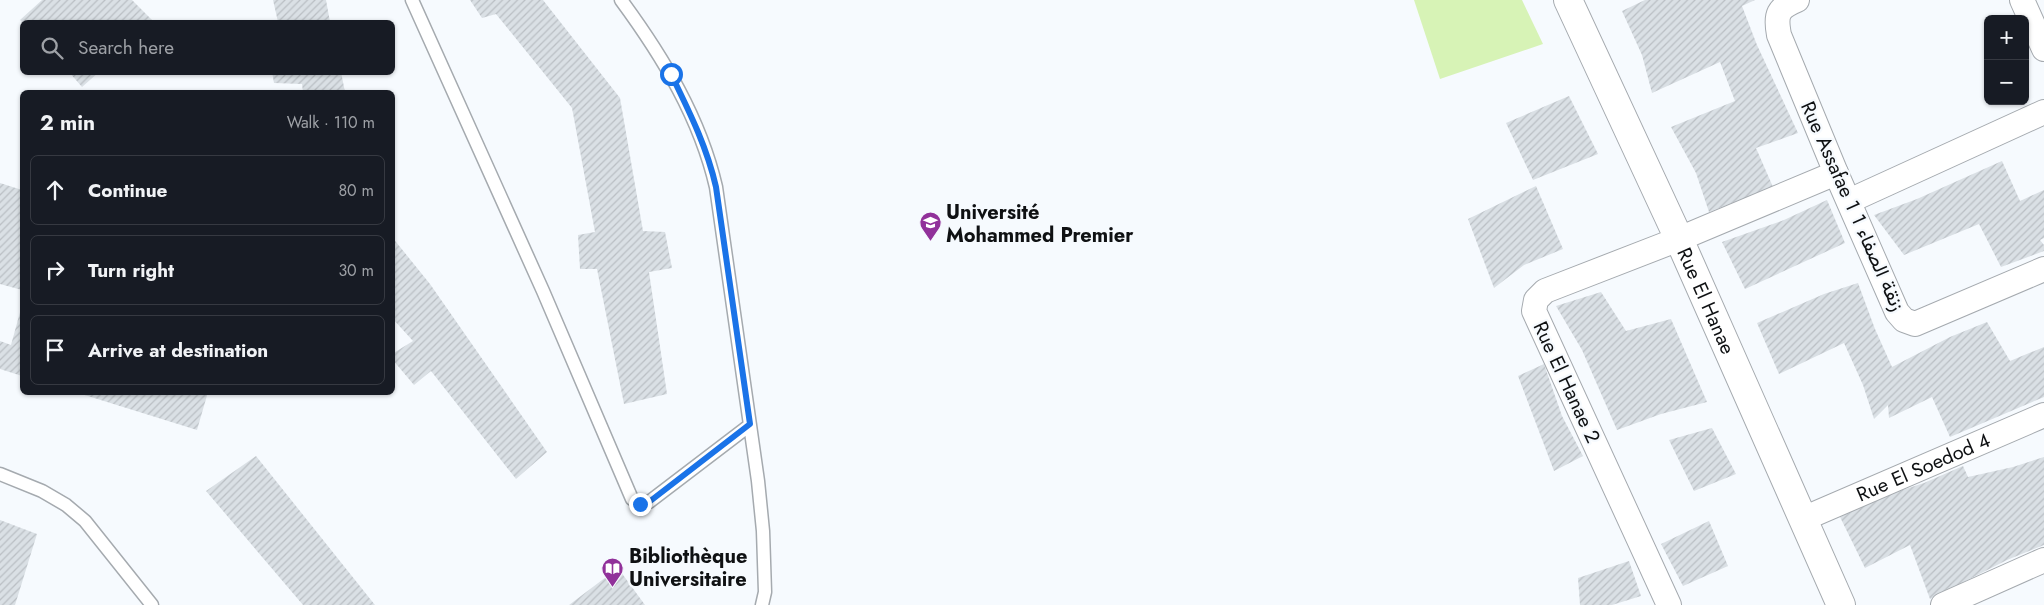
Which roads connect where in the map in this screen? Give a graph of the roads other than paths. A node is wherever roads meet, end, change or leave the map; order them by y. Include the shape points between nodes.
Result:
1 (412, 0) edge
2 (621, 0) edge
3 (1568, 0) edge
4 (2022, 0) edge
5 (1790, 3) edge
6 (2044, 49) edge
7 (2044, 112) edge
8 (1836, 172) junction
9 (1848, 201) junction
10 (1679, 239) junction
11 (2044, 269) edge
12 (2044, 415) edge
13 (750, 424) junction
14 (0, 474) edge
15 (1803, 519) junction
16 (2044, 560) edge
17 (152, 605) edge
18 (762, 605) edge
19 (1669, 605) edge
20 (1841, 605) edge
21 (1943, 605) edge

1 - 13 lane via 632,499 640,504 649,502
2 - 13 lane via 652,41 671,74 710,163 718,197
3 - 10 street, Rue El Hanae
4 - 6 street
5 - 8 street, Rue Assafae 1 1 زنقة الصفاء via 1777,18 1779,35
7 - 9 street
8 - 9 street, Rue Assafae 1 1 زنقة الصفاء
8 - 10 street
9 - 11 street, Rue Assafae 1 1 زنقة الصفاء via 1894,307 1904,320 1915,324
10 - 15 street, Rue El Hanae
10 - 19 street, Rue El Hanae 2 via 1545,291 1534,306
12 - 15 street, Rue El Soedod 4
13 - 18 lane via 763,532 765,592
14 - 17 lane via 66,505
15 - 20 street, Rue El Hanae
16 - 21 street

